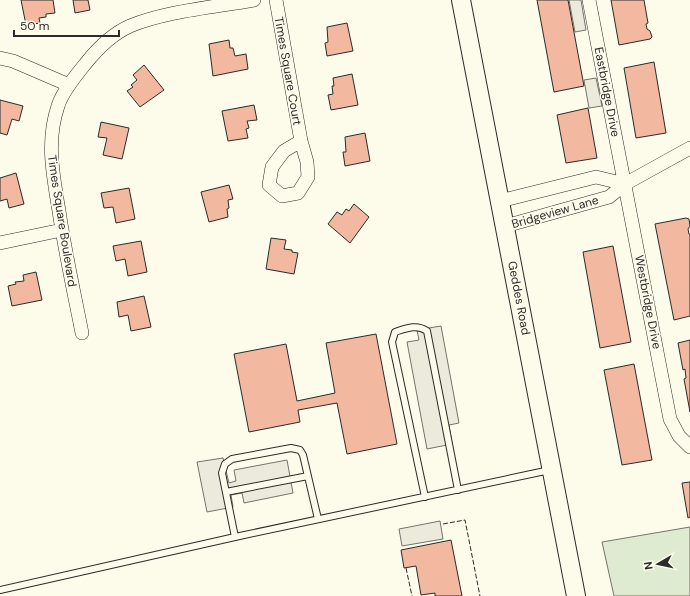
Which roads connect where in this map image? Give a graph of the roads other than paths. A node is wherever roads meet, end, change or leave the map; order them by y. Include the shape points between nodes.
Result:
1 (254, 0) edge
2 (276, 0) edge
3 (461, 0) edge
4 (589, 0) edge
5 (0, 58) edge
6 (69, 85) junction
7 (301, 141) dead end
8 (690, 148) edge
9 (625, 184) junction
10 (500, 201) junction
11 (505, 226) junction
12 (62, 230) junction
13 (0, 243) edge
14 (82, 333) dead end
15 (690, 447) edge
16 (552, 470) junction
17 (308, 476) junction
18 (458, 490) junction
19 (226, 492) junction
20 (425, 497) junction
21 (318, 520) junction
22 (236, 537) junction
23 (0, 590) edge
24 (576, 596) edge

1 - 6 street, Times Square Boulevard via 164,16 130,26 106,41
2 - 7 street, Times Square Court
3 - 10 main road, Geddes Road
4 - 9 street, Eastbridge Drive
5 - 6 street
6 - 12 street, Times Square Boulevard via 58,104 50,147
8 - 9 street, Bridgeview Lane
9 - 10 street, Bridgeview Lane via 596,177
9 - 11 street, Bridgeview Lane via 608,197
9 - 15 street, Westbridge Drive via 670,420 679,436
10 - 11 main road, Geddes Road
11 - 16 main road, Geddes Road
12 - 13 street
12 - 14 street, Times Square Boulevard
16 - 18 lane
16 - 24 main road, Geddes Road
17 - 19 lane
17 - 19 lane via 300,450 291,448 232,459 225,464 222,473
17 - 21 lane
18 - 20 lane
18 - 20 lane via 427,331 420,327 407,328 395,332 392,342
19 - 22 lane
20 - 21 lane
21 - 22 lane
22 - 23 lane

